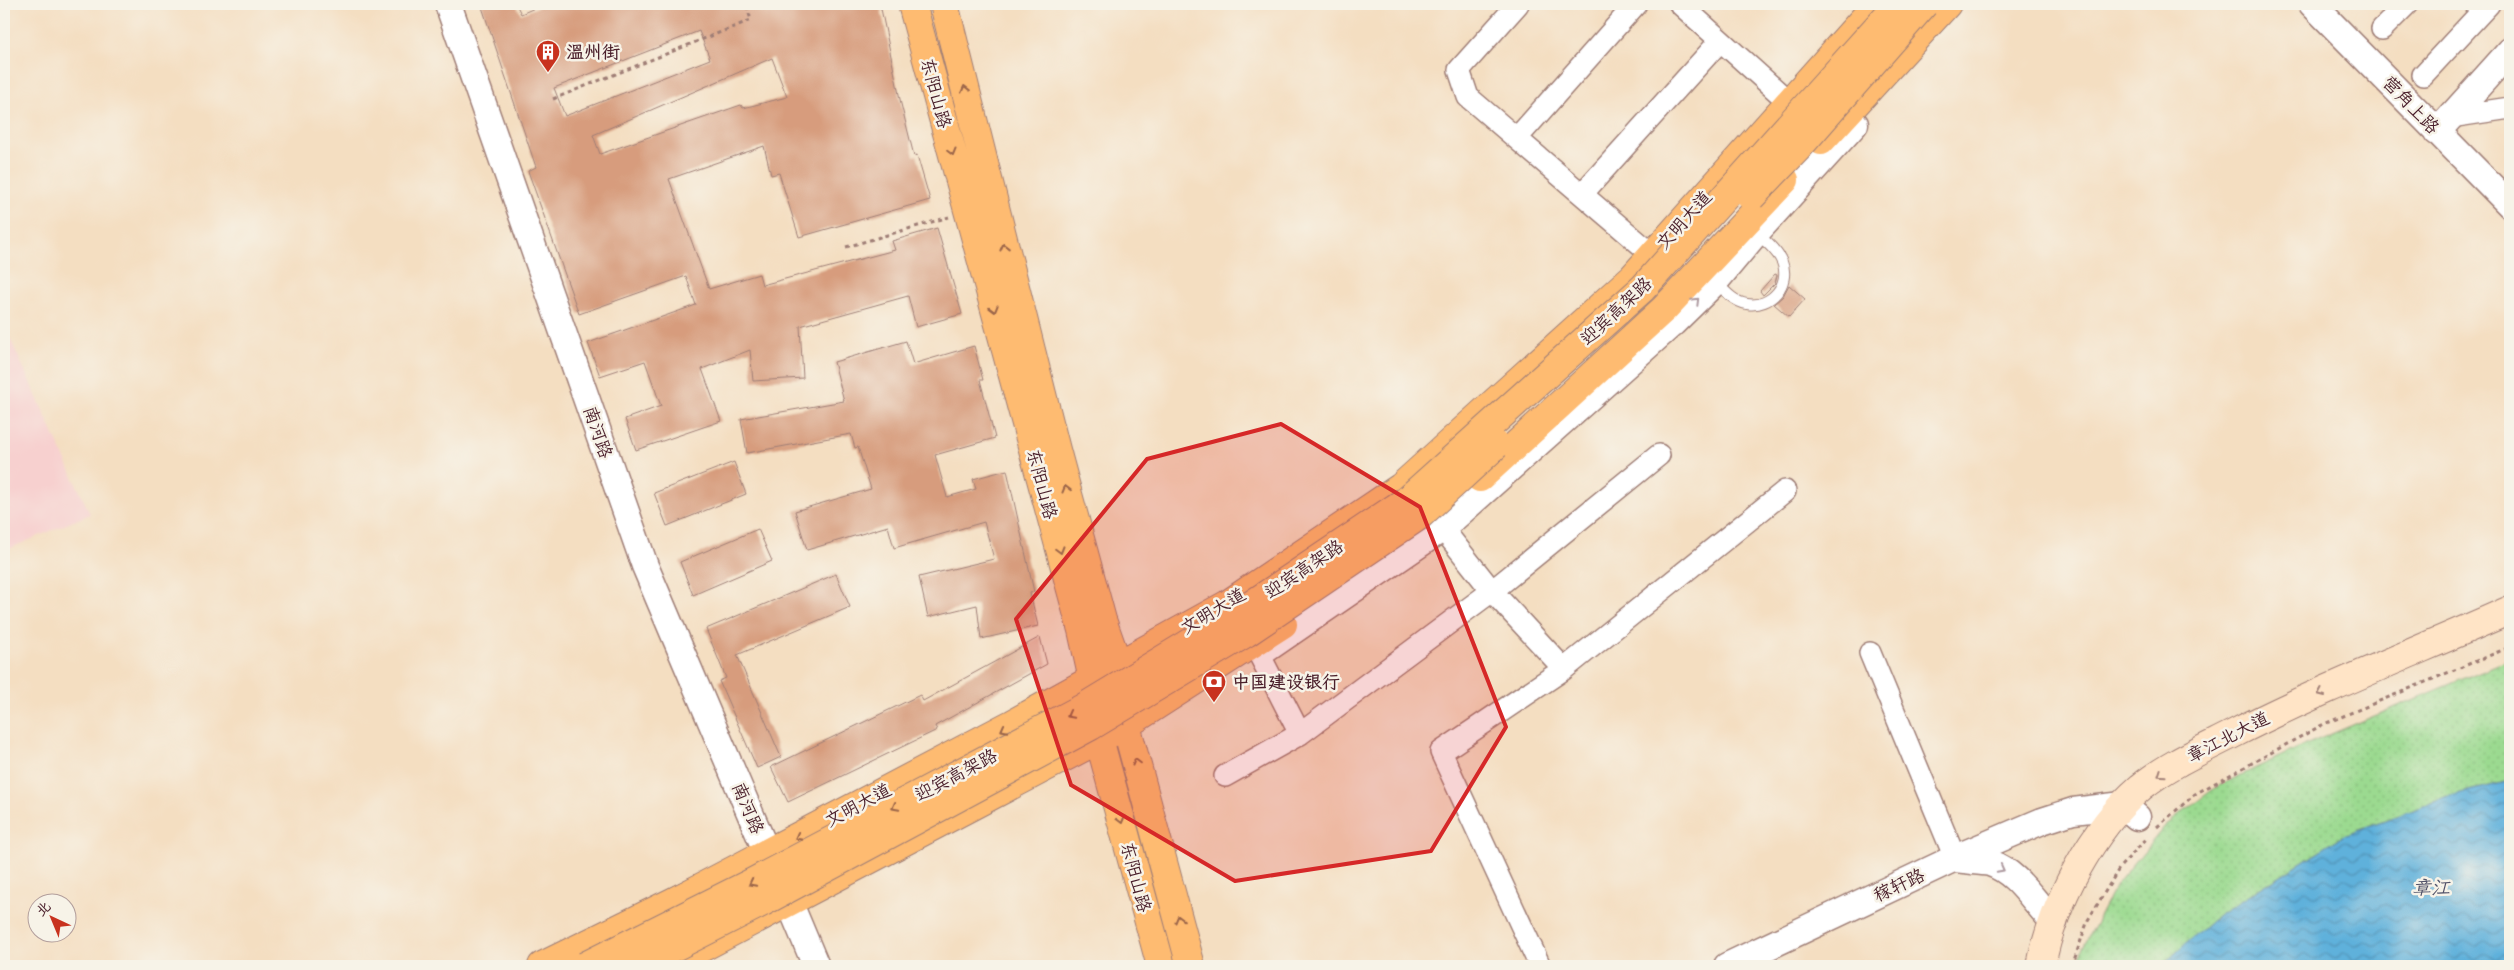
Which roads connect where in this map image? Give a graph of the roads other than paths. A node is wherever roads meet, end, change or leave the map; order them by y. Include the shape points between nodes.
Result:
1 (448, 4) edge
2 (912, 4) edge
3 (944, 4) edge
4 (1518, 4) edge
5 (1636, 4) edge
6 (1680, 4) edge
7 (1877, 4) edge
8 (1898, 4) edge
9 (1924, 4) edge
10 (1947, 4) edge
11 (1961, 4) edge
12 (2312, 4) edge
13 (2406, 4) edge
14 (2489, 4) edge
15 (2382, 29) dead end
16 (1720, 41) junction
17 (2510, 51) edge
18 (2422, 75) dead end
19 (1789, 102) junction
20 (2510, 108) edge
21 (2443, 124) junction
22 (1517, 138) junction
23 (1582, 194) junction
24 (2510, 205) edge
25 (1756, 233) junction
26 (1653, 255) junction
27 (1715, 282) junction
28 (1659, 455) dead end
29 (1785, 491) dead end
30 (1439, 524) junction
31 (1492, 591) junction
32 (2510, 610) edge
33 (2510, 626) edge
34 (1256, 649) junction
35 (1870, 653) dead end
36 (1118, 665) junction
37 (1564, 669) junction
38 (1092, 680) junction
39 (1126, 725) junction
40 (1300, 734) junction
41 (1099, 739) junction
42 (1225, 776) dead end
43 (2130, 811) junction
44 (767, 853) junction
45 (1955, 858) junction
46 (697, 890) junction
47 (790, 904) junction
48 (2054, 922) junction
49 (542, 966) edge
50 (548, 966) edge
51 (585, 966) edge
52 (637, 966) edge
53 (667, 966) edge
54 (816, 966) edge
55 (1161, 966) edge
56 (1191, 966) edge
57 (1540, 966) edge
58 (1727, 966) edge
59 (2041, 966) edge
60 (2054, 966) edge

1 - 44 street, 南河路 via 645,566
2 -> 38 main road, 东阳山路 via 1082,630
36 -> 3 main road, 东阳山路 via 1102,620 1053,440
4 - 22 street via 1459,70 1468,97
5 - 22 street
6 - 16 street
7 - 19 main road, 文明大道
8 -> 51 main road, 迎宾高架路, bridge via 1643,288 1407,500 1236,615 1081,709 753,882
9 - 52 main road, 迎宾高架路, bridge via 1797,149 1656,298 1419,516 1246,634 1091,726 772,898
10 - 30 main road via 1664,308
11 - 25 street
12 - 21 street, 营角上路
13 - 15 street
14 - 18 street
16 - 19 street
16 - 23 street
17 - 21 street
19 - 26 main road, 文明大道
20 - 21 street
21 - 24 street, 营角上路
22 - 23 street
23 - 26 street
25 - 27 street
25 - 27 lane via 1782,261 1784,277 1778,292 1764,302 1746,304
26 - 36 main road, 文明大道 via 1633,277 1401,487 1228,604
30 -> 27 street via 1673,324
28 - 31 street
29 - 37 street
30 - 31 street
30 - 34 main road
31 - 37 street
31 - 40 street
32 -> 43 main road, 章江北大道 via 2267,717 2175,764 2142,787
33 - 43 main road, 章江北大道 via 2274,734
34 - 39 main road
34 - 40 street
35 - 45 street
36 - 38 main road, 文明大道
36 - 39 main road, 东阳山路
37 - 57 street via 1441,752
38 - 41 main road, 东阳山路
38 -> 44 main road, 文明大道
39 - 41 main road
56 -> 39 main road, 东阳山路
40 - 42 street
41 - 47 main road
41 -> 55 main road, 东阳山路
43 - 45 street, 稼轩路 via 2073,811
43 - 48 main road, 章江北大道 via 2109,819 2079,865
43 - 60 main road, 章江北大道 via 2123,830 2096,869 2072,914
44 - 46 main road, 文明大道
45 -> 48 street via 1973,863 1987,862 2004,869
45 - 58 street, 稼轩路
46 - 49 main road
46 - 50 main road, 文明大道
47 - 53 main road
47 - 54 street
48 - 59 main road, 章江北大道

